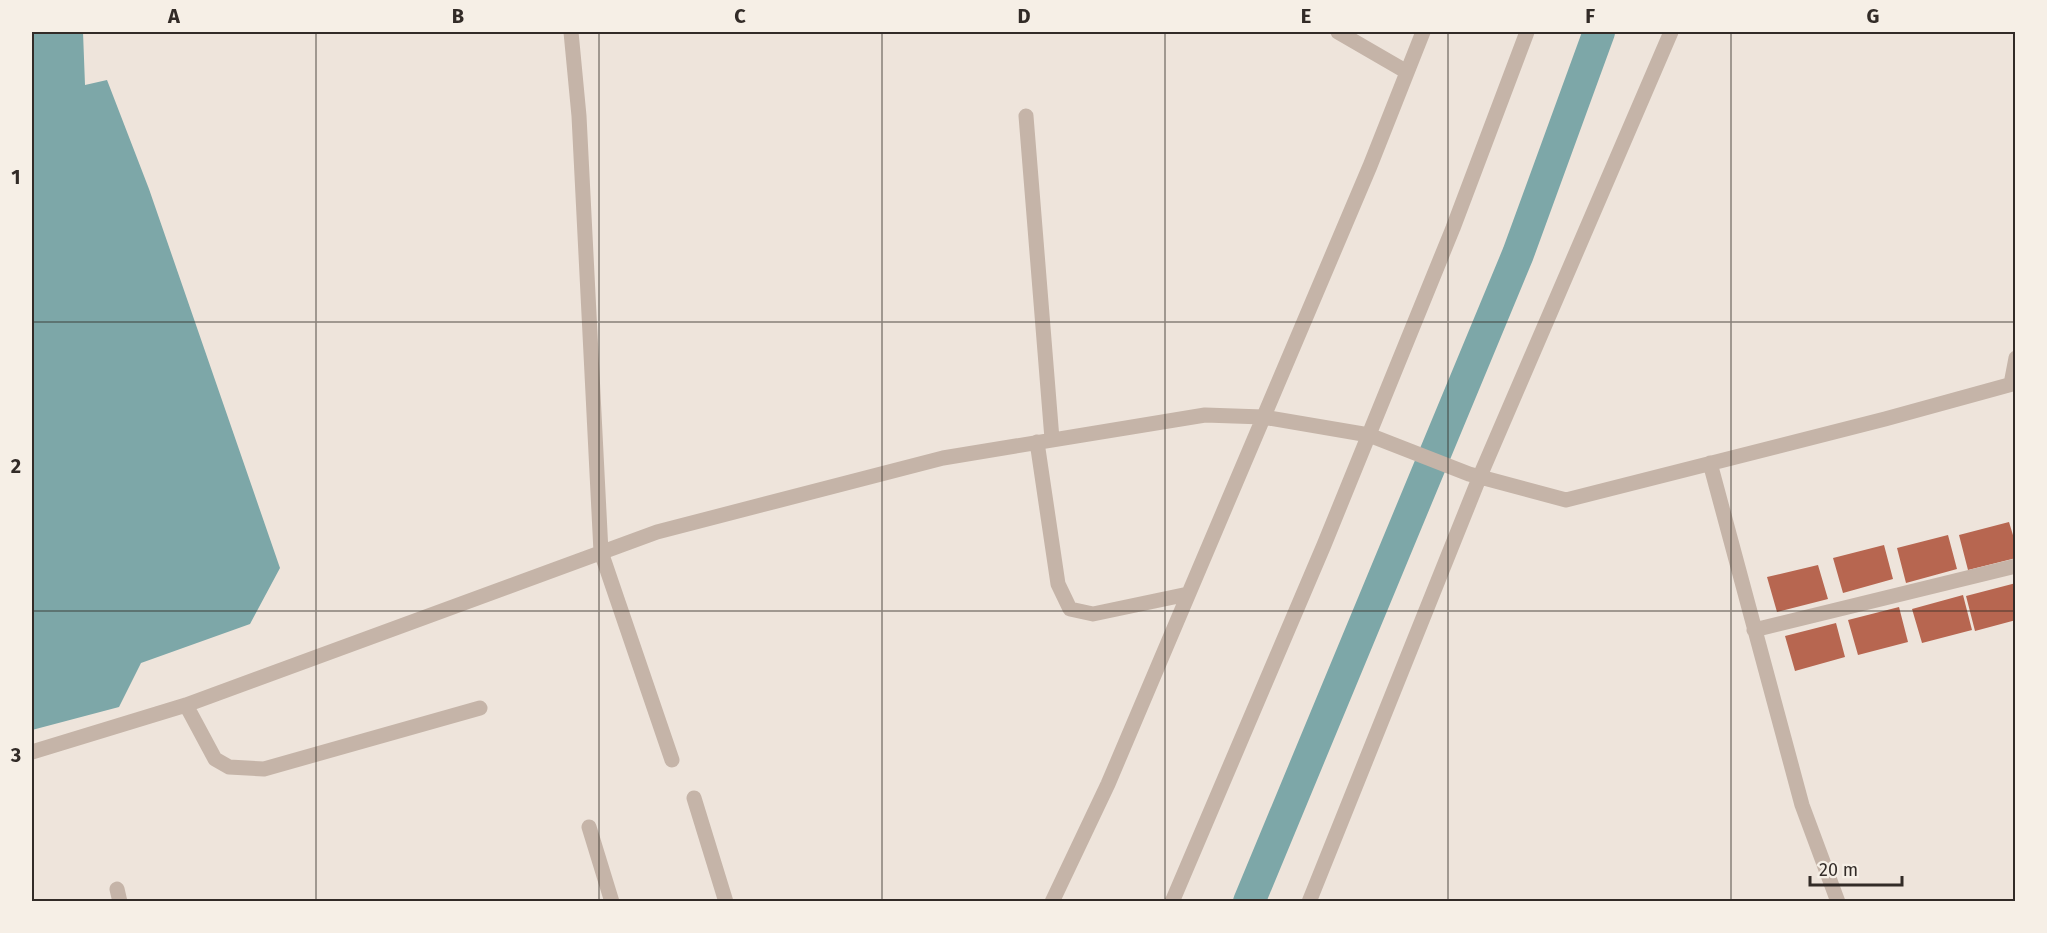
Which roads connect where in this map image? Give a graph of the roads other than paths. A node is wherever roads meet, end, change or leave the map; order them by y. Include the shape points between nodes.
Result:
1 (571, 32) edge
2 (1338, 32) edge
3 (1423, 32) edge
4 (1527, 32) edge
5 (1671, 32) edge
6 (1407, 72) junction
7 (1026, 116) dead end
8 (2016, 358) edge
9 (2013, 383) edge
10 (1263, 417) junction
11 (1373, 437) junction
12 (1045, 440) junction
13 (1710, 463) junction
14 (1475, 475) junction
15 (601, 552) junction
16 (2016, 566) edge
17 (1188, 594) junction
18 (1754, 630) junction
19 (186, 705) junction
20 (480, 708) dead end
21 (32, 752) edge
22 (672, 760) dead end
23 (694, 798) dead end
24 (589, 827) dead end
25 (612, 902) edge
26 (726, 902) edge
27 (1052, 902) edge
28 (1172, 902) edge
29 (1309, 902) edge
30 (1838, 902) edge

1 - 15 street via 579,116
2 - 6 street
3 - 6 street
4 - 11 street
5 - 14 street
6 - 10 street
7 - 12 street
8 - 9 street
9 - 13 street
10 - 11 street
10 - 12 street via 1205,415
10 - 17 street
11 - 14 street
11 - 28 street
12 - 15 street via 932,461 657,532
12 - 17 street via 1058,584 1070,609 1093,614
13 - 14 street via 1566,500
13 - 18 street
14 - 29 street
15 - 19 street
15 - 22 street
16 - 18 street
17 - 27 street via 1108,784
18 - 30 street via 1802,805
19 - 20 street via 215,759 228,766 264,769
19 - 21 street
23 - 26 street
24 - 25 street

